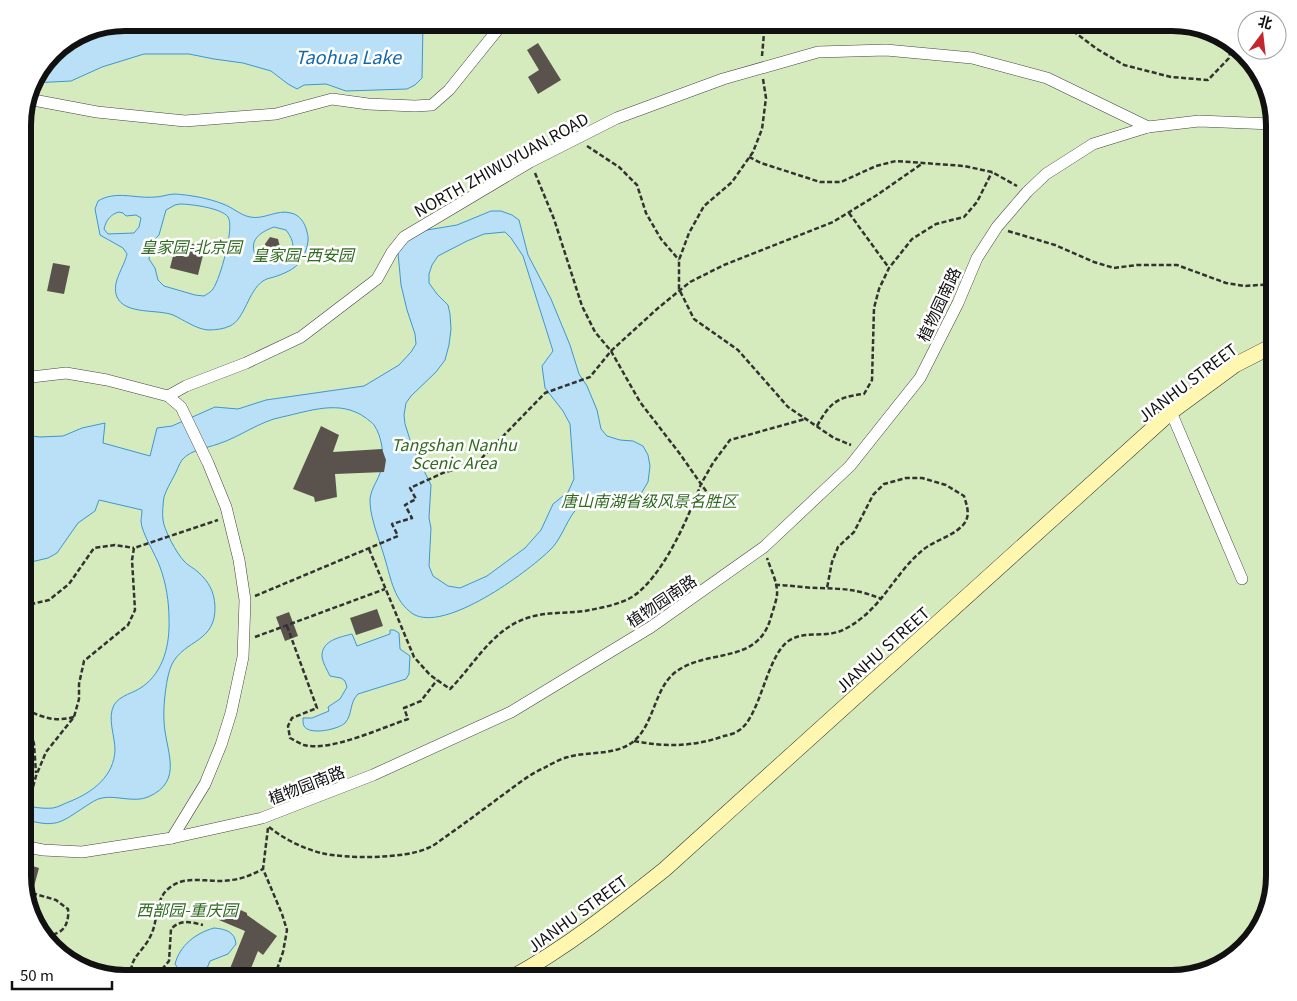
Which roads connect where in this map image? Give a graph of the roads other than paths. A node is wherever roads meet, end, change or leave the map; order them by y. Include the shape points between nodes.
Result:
1 (497, 31) edge
2 (34, 100) edge
3 (1266, 124) edge
4 (1148, 127) junction
5 (1266, 349) edge
6 (31, 377) edge
7 (168, 396) junction
8 (1171, 412) junction
9 (1242, 579) dead end
10 (172, 838) junction
11 (31, 848) edge
12 (526, 970) edge

1 - 2 street via 449,90 432,105 368,104 332,99 276,114 185,121 97,112
3 - 4 street, 植物园南路 via 1199,121
4 - 7 street, NORTH ZHIWUYUAN ROAD via 1047,78 972,58 886,50 818,52 723,79 617,118 530,162 404,238 377,279 301,337
4 - 10 street, 植物园南路 via 1093,144 1046,174 1027,192 996,228 977,258 920,378 850,466 764,547 651,627 511,712 265,822
5 - 8 street, JIANHU STREET via 1235,365
6 - 7 street via 66,373
7 - 10 street via 181,406 230,516 245,600 238,680 221,745 205,784
8 - 9 street
8 - 12 street, JIANHU STREET via 665,869 599,922
10 - 11 street, 植物园南路 via 82,852

